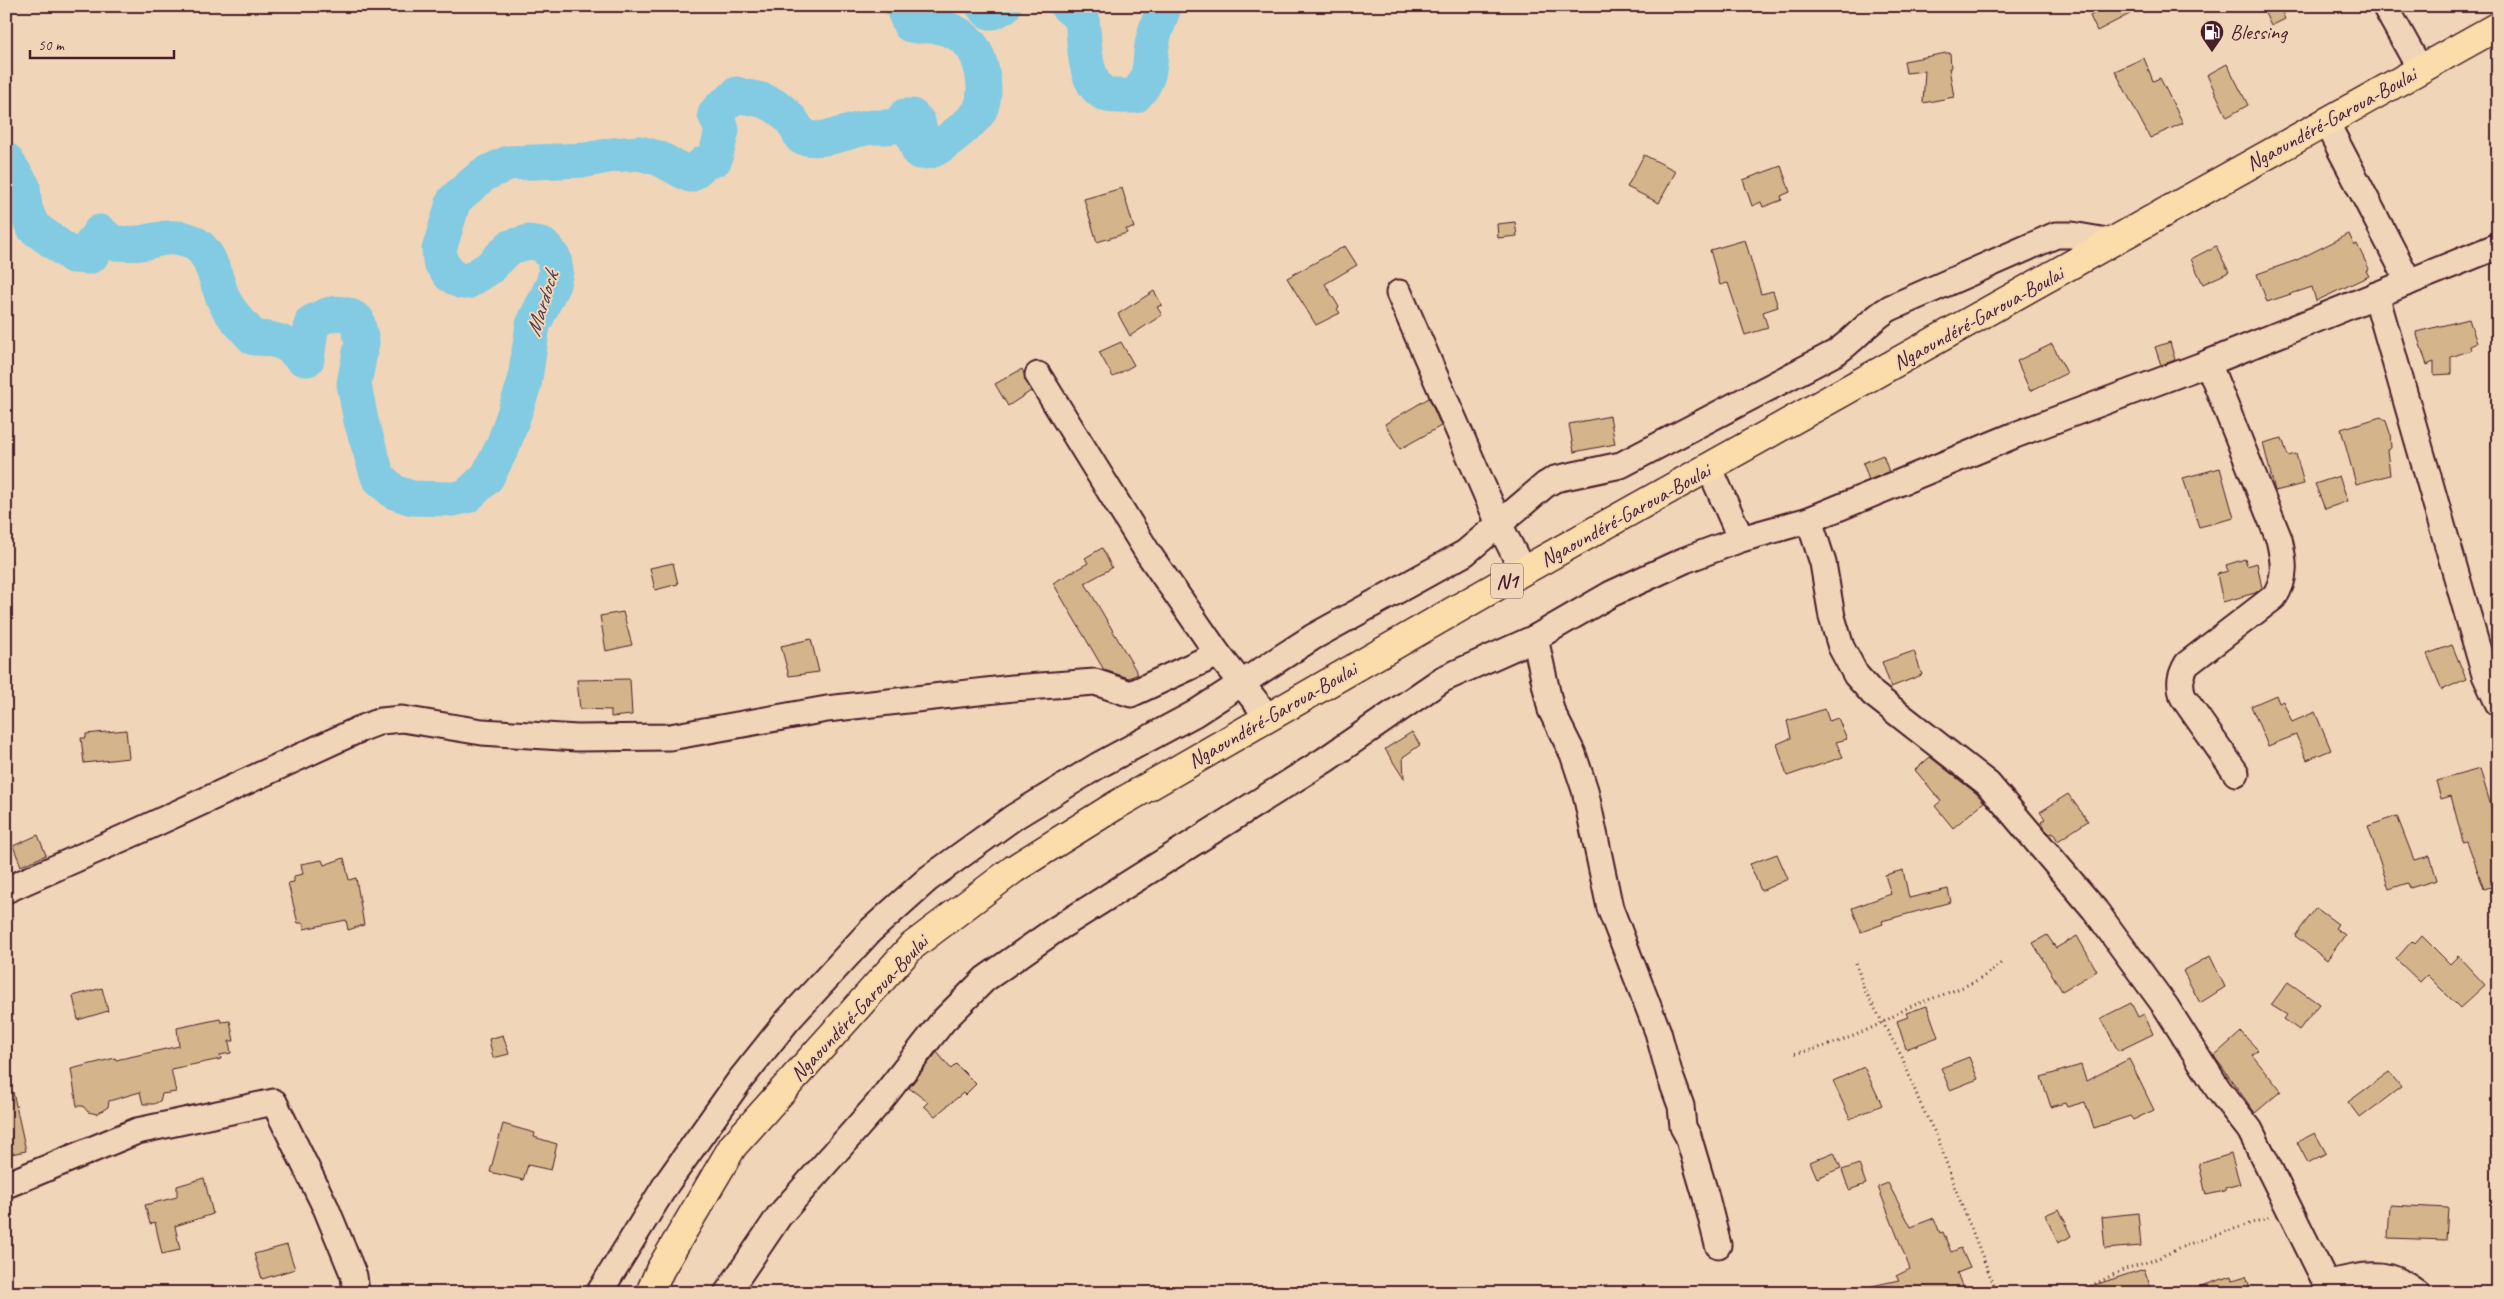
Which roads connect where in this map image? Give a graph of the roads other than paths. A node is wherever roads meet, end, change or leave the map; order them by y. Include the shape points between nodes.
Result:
1 (2385, 6) edge
2 (2498, 26) edge
3 (2420, 69) junction
4 (2326, 122) junction
5 (2113, 242) junction
6 (2498, 246) edge
7 (2409, 282) junction
8 (1398, 293) dead end
9 (2376, 295) junction
10 (2208, 363) junction
11 (1038, 375) dead end
12 (1710, 468) junction
13 (1808, 520) junction
14 (1500, 526) junction
15 (1742, 539) junction
16 (1524, 571) junction
17 (1535, 638) junction
18 (1218, 654) junction
19 (1240, 684) junction
20 (2498, 703) edge
21 (1268, 717) junction
22 (2236, 773) dead end
23 (6, 890) edge
24 (6, 1185) edge
25 (1718, 1245) dead end
26 (356, 1293) edge
27 (599, 1293) edge
28 (650, 1293) edge
29 (727, 1293) edge
30 (2417, 1293) edge

1 - 3 street
2 - 3 highway, Ngaoundéré-Garoua-Boulai / N1
3 - 4 highway, Ngaoundéré-Garoua-Boulai / N1
4 - 5 highway, Ngaoundéré-Garoua-Boulai / N1
4 - 7 street
5 - 12 highway, Ngaoundéré-Garoua-Boulai / N1
5 - 14 street via 2056,235 1890,308 1876,316 1835,353 1703,424 1621,465 1555,479
6 - 7 street
7 - 9 street
8 - 14 street
9 - 10 street
9 - 20 street via 2479,656
10 - 13 street via 2015,435
10 - 22 street via 2279,539 2284,570 2282,586 2274,597 2187,664 2181,674 2183,697
11 - 18 street via 1148,553
12 - 15 street
12 - 16 highway, Ngaoundéré-Garoua-Boulai / N1
13 - 15 street
13 - 30 street via 1824,563 1841,647 1856,675 1873,694 1988,784 2095,910 2166,1008 2218,1089 2250,1130 2326,1283 2384,1274 2402,1281
14 - 16 street
14 - 19 street via 1465,553 1313,637
15 - 17 street via 1685,560 1612,594
16 - 21 highway, Ngaoundéré-Garoua-Boulai / N1
17 - 25 street via 1551,710 1573,754 1585,790 1610,908 1658,1032
17 - 29 street via 1443,679 1325,760 1055,930 985,980 943,1022 877,1105 779,1216
18 - 19 street
18 - 23 street via 1131,694 1095,682 1013,688 827,708 670,737 568,737 482,732 402,719 381,721
19 - 21 street
19 - 27 street via 1194,714 1099,765 1014,817 928,879 870,931 788,1020 740,1080 667,1183
21 - 28 highway, Ngaoundéré-Garoua-Boulai / N1 via 1014,869 911,947 733,1146 660,1270
24 - 26 street via 137,1131 274,1102 326,1208 354,1276

